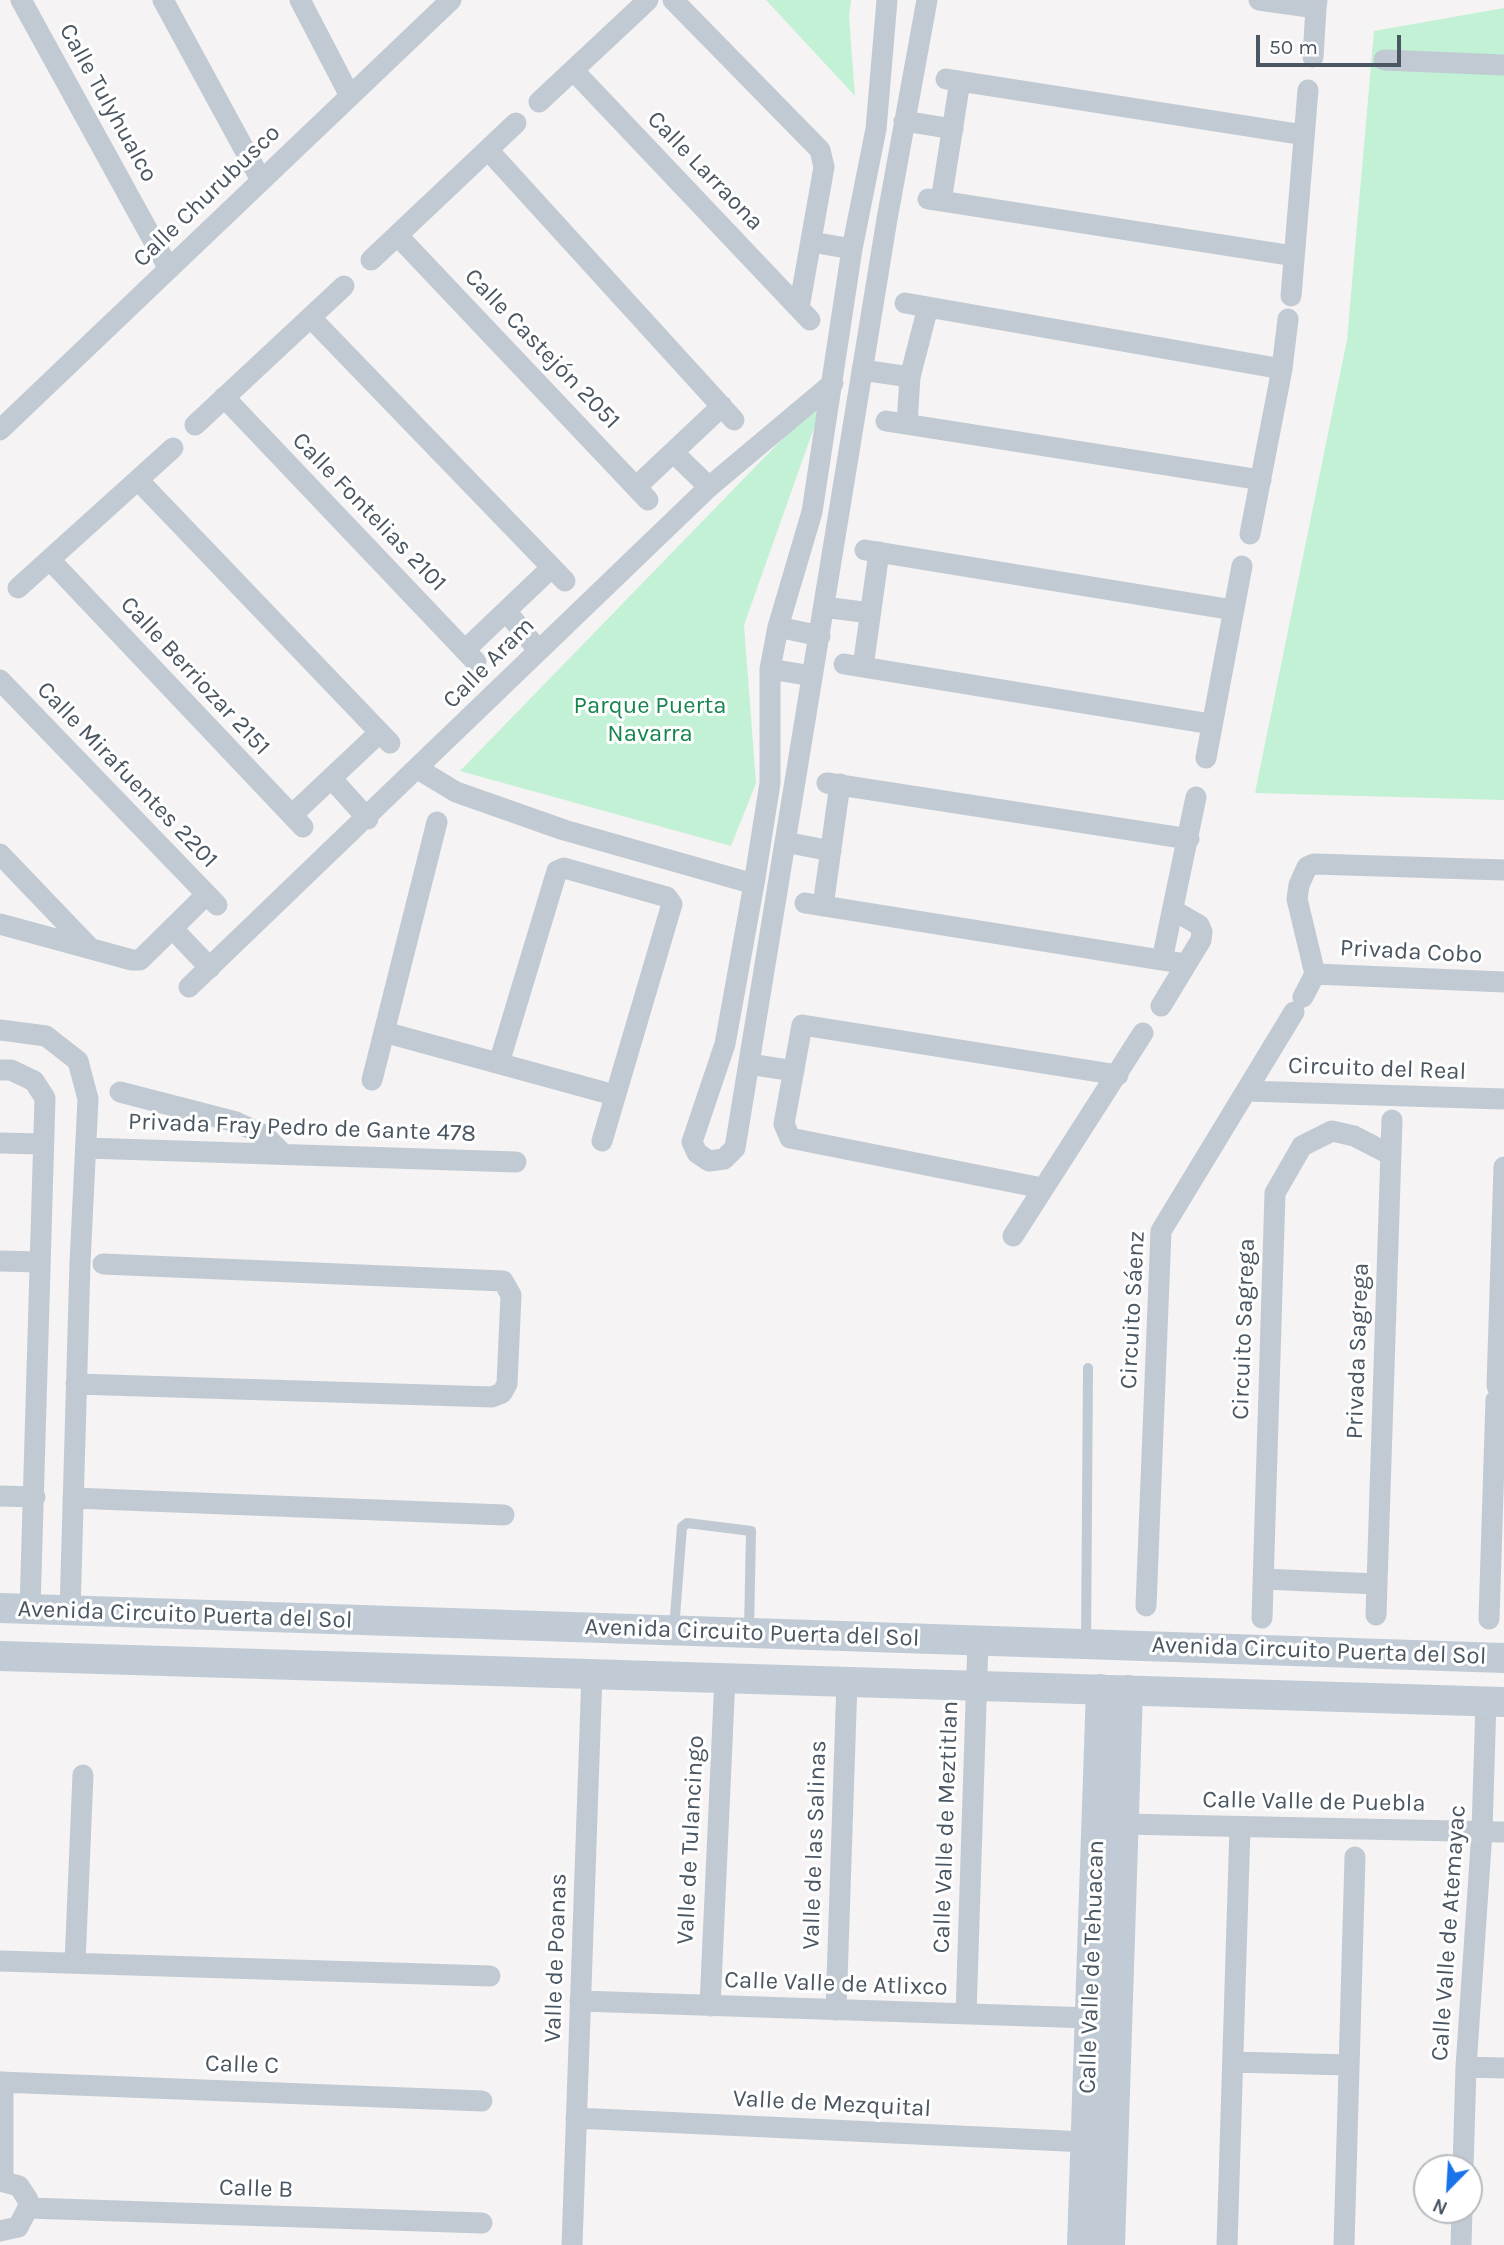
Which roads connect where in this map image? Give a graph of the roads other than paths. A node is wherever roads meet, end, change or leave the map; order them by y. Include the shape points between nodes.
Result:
1 (21, 0) edge
2 (163, 0) edge
3 (300, 0) edge
4 (648, 0) edge
5 (673, 0) edge
6 (887, 0) edge
7 (927, 0) edge
8 (1259, 0) edge
9 (443, 3) edge
10 (1316, 4) edge
11 (1313, 57) dead end
12 (1384, 60) dead end
13 (1504, 65) edge
14 (573, 71) junction
15 (1308, 90) dead end
16 (350, 96) junction
17 (539, 102) dead end
18 (904, 121) junction
19 (516, 123) dead end
20 (953, 129) junction
21 (1304, 135) junction
22 (489, 151) junction
23 (261, 180) junction
24 (397, 235) junction
25 (812, 242) junction
26 (852, 249) junction
27 (1294, 256) junction
28 (371, 260) dead end
29 (169, 269) junction
30 (344, 286) dead end
31 (1291, 296) dead end
32 (905, 303) dead end
33 (928, 307) junction
34 (311, 318) junction
35 (1288, 319) dead end
36 (1282, 369) junction
37 (862, 370) junction
38 (909, 377) junction
39 (833, 383) junction
40 (224, 397) junction
41 (195, 425) dead end
42 (0, 429) edge
43 (173, 449) dead end
44 (673, 452) junction
45 (1261, 480) junction
46 (139, 481) junction
47 (709, 487) junction
48 (1250, 534) dead end
49 (51, 561) junction
50 (1242, 566) dead end
51 (18, 588) dead end
52 (824, 607) junction
53 (1233, 610) junction
54 (506, 611) junction
55 (870, 613) junction
56 (778, 627) junction
57 (820, 636) junction
58 (538, 650) junction
59 (770, 669) junction
60 (812, 676) junction
61 (0, 680) edge
62 (1211, 724) junction
63 (1206, 758) dead end
64 (418, 769) junction
65 (331, 778) junction
66 (1196, 797) dead end
67 (368, 818) junction
68 (437, 822) dead end
69 (1188, 839) junction
70 (785, 842) junction
71 (625, 847) junction
72 (831, 851) junction
73 (0, 854) edge
74 (1504, 870) edge
75 (615, 881) junction
76 (754, 884) junction
77 (1173, 910) junction
78 (0, 924) edge
79 (173, 929) junction
80 (92, 950) junction
81 (1162, 960) junction
82 (1186, 964) junction
83 (210, 968) junction
84 (1315, 974) junction
85 (1504, 982) edge
86 (189, 987) dead end
87 (1161, 1006) dead end
88 (0, 1030) edge
89 (384, 1032) junction
90 (1143, 1033) dead end
91 (499, 1063) junction
92 (749, 1064) junction
93 (0, 1070) edge
94 (794, 1071) junction
95 (1118, 1075) junction
96 (372, 1080) dead end
97 (1248, 1091) junction
98 (120, 1092) dead end
99 (1334, 1094) junction
100 (614, 1095) junction
101 (1504, 1099) edge
102 (1392, 1120) dead end
103 (1332, 1131) junction
104 (601, 1141) dead end
105 (0, 1143) edge
106 (42, 1144) junction
107 (86, 1147) junction
108 (283, 1154) junction
109 (1391, 1155) junction
110 (516, 1162) dead end
111 (1504, 1167) edge
112 (1042, 1188) junction
113 (1503, 1218) edge
114 (1013, 1236) dead end
115 (0, 1261) edge
116 (40, 1262) junction
117 (103, 1264) dead end
118 (1502, 1321) edge
119 (1088, 1368) dead end
120 (76, 1384) junction
121 (1499, 1447) edge
122 (0, 1496) edge
123 (35, 1497) junction
124 (73, 1499) junction
125 (505, 1515) dead end
126 (1497, 1560) edge
127 (1263, 1579) junction
128 (1377, 1584) junction
129 (1146, 1606) dead end
130 (0, 1608) edge
131 (30, 1609) junction
132 (70, 1612) junction
133 (1376, 1615) dead end
134 (1262, 1618) dead end
135 (1489, 1619) dead end
136 (674, 1630) junction
137 (749, 1633) junction
138 (978, 1641) junction
139 (1086, 1642) junction
140 (0, 1656) edge
141 (1504, 1658) edge
142 (592, 1674) junction
143 (725, 1677) junction
144 (847, 1681) junction
145 (977, 1685) junction
146 (1115, 1689) junction
147 (1495, 1701) edge
148 (83, 1775) dead end
149 (1122, 1825) junction
150 (1240, 1827) junction
151 (1482, 1831) junction
152 (1504, 1832) edge
153 (1355, 1857) dead end
154 (0, 1961) edge
155 (75, 1964) junction
156 (490, 1976) dead end
157 (580, 2001) junction
158 (710, 2006) junction
159 (836, 2010) junction
160 (966, 2014) junction
161 (1090, 2018) junction
162 (1233, 2062) junction
163 (1348, 2065) junction
164 (1466, 2067) junction
165 (1504, 2068) edge
166 (1, 2082) edge
167 (1101, 2082) junction
168 (482, 2101) dead end
169 (576, 2118) junction
170 (1086, 2142) junction
171 (1463, 2154) edge
172 (2, 2181) edge
173 (29, 2208) junction
174 (482, 2223) dead end
175 (1462, 2224) edge
176 (2, 2236) edge
177 (572, 2245) edge
178 (584, 2245) edge
179 (1082, 2245) edge
180 (1110, 2245) edge
181 (1227, 2245) edge
182 (1344, 2245) edge
183 (1461, 2245) edge

1 - 29 street, Calle Tulyhualco
2 - 23 street
3 - 16 street
4 - 14 street
5 - 25 street, Calle Larraona via 820,150 824,167
6 - 26 street via 876,128
7 - 18 street
8 - 10 street
9 - 16 street, Calle Churubusco
10 - 11 street
12 - 13 street
14 - 17 street
14 - 25 street, Calle Larraona via 804,314
15 - 21 street
16 - 23 street, Calle Churubusco
18 - 20 street
18 - 37 street
19 - 22 street
20 - 21 street via 953,80
20 - 27 street via 934,200
21 - 27 street
22 - 24 street
22 - 44 street via 728,413
23 - 29 street, Calle Churubusco
24 - 28 street
24 - 44 street, Calle Castejón 2051 via 642,493
25 - 26 street
26 - 39 street
27 - 31 street
29 - 42 street, Calle Churubusco
30 - 34 street
32 - 33 street
33 - 36 street
33 - 38 street
34 - 40 street
34 - 54 street via 558,575
35 - 36 street
36 - 45 street
37 - 38 street
37 - 52 street
38 - 45 street via 896,423
39 - 47 street, Calle Aram
39 - 56 street via 812,512
40 - 41 street
40 - 54 street, Calle Fontelias 2101 via 471,656
43 - 46 street
44 - 47 street
45 - 48 street
46 - 49 street
46 - 65 street via 384,738
47 - 58 street, Calle Aram
49 - 51 street
49 - 65 street, Calle Berriozar 2151 via 297,821
50 - 53 street
52 - 55 street
52 - 57 street
53 - 55 street via 872,551
53 - 62 street
54 - 58 street
55 - 62 street via 853,665
56 - 57 street
56 - 59 street
57 - 60 street
58 - 64 street, Calle Aram
59 - 60 street
59 - 76 street via 770,783
60 - 70 street
61 - 79 street, Calle Mirafuentes 2201 via 211,900
62 - 63 street
64 - 67 street, Calle Aram
64 - 71 street via 456,792
65 - 67 street
66 - 69 street
67 - 83 street, Calle Aram
68 - 89 street
69 - 72 street via 834,783
69 - 77 street
70 - 72 street
70 - 92 street
71 - 75 street
71 - 76 street
72 - 81 street via 814,904
73 - 80 street
74 - 84 street via 1307,867 1297,899
75 - 91 street via 564,868 558,871
75 - 100 street via 667,897 672,904
76 - 92 street via 725,1044 692,1142 697,1153 709,1161 724,1159 736,1147
77 - 81 street
77 - 82 street via 1199,925 1202,932
78 - 80 street
79 - 80 street via 140,960
79 - 83 street
81 - 82 street
82 - 87 street
83 - 86 street, Calle Aram
84 - 85 street, Privada Cobo
84 - 97 street, Circuito Sáenz
88 - 107 street via 46,1036 78,1061 88,1099
89 - 91 street
89 - 96 street
90 - 95 street
91 - 100 street
92 - 94 street
93 - 106 street via 34,1081 45,1098
94 - 95 street via 803,1025
94 - 112 street via 784,1124 790,1138
95 - 112 street
97 - 99 street, Circuito del Real
97 - 129 street, Circuito Sáenz via 1161,1231
98 - 108 street via 236,1122 264,1135
99 - 101 street, Circuito del Real
99 - 103 street
100 - 104 street
102 - 109 street, Privada Sagrega
103 - 109 street via 1354,1136
103 - 127 street, Circuito Sagrega via 1302,1146 1275,1194
105 - 106 street
106 - 116 street
107 - 108 street, Privada Fray Pedro de Gante 478
107 - 120 street
108 - 110 street, Privada Fray Pedro de Gante 478
109 - 128 street, Privada Sagrega
111 - 113 street
112 - 114 street
113 - 118 street
115 - 116 street
116 - 123 street
117 - 120 street via 503,1281 511,1295 507,1384 502,1394 492,1397
118 - 121 street
119 - 139 lane
120 - 124 street
121 - 126 street
122 - 123 street
123 - 131 street
124 - 125 street
124 - 132 street
126 - 135 street
127 - 128 street
127 - 134 street, Circuito Sagrega
128 - 133 street, Privada Sagrega
130 - 131 street, Avenida Circuito Puerta del Sol
131 - 132 street, Avenida Circuito Puerta del Sol
132 - 136 street, Avenida Circuito Puerta del Sol
136 - 137 street, Avenida Circuito Puerta del Sol
136 - 137 lane via 682,1527 687,1522 751,1531
137 - 138 street, Avenida Circuito Puerta del Sol
138 - 139 street, Avenida Circuito Puerta del Sol
138 - 145 street, Calle Valle de Meztitlan
139 - 141 street, Avenida Circuito Puerta del Sol
140 - 142 street, Avenida Circuito Puerta del Sol
142 - 143 street, Avenida Circuito Puerta del Sol
142 - 157 street, Valle de Poanas
143 - 144 street, Avenida Circuito Puerta del Sol
143 - 158 street, Valle de Tulancingo
144 - 145 street, Avenida Circuito Puerta del Sol
144 - 159 street, Valle de las Salinas
145 - 146 street, Avenida Circuito Puerta del Sol
145 - 160 street, Calle Valle de Meztitlan
146 - 147 street, Avenida Circuito Puerta del Sol
146 - 149 street, Calle Valle de Tehuacan
146 - 161 street, Calle Valle de Tehuacan
147 - 151 street, Calle Valle de Atemayac
148 - 155 street
149 - 150 street, Calle Valle de Puebla
149 - 167 street, Calle Valle de Tehuacan
150 - 151 street, Calle Valle de Puebla
150 - 162 street
151 - 152 street, Calle Valle de Puebla
151 - 164 street, Calle Valle de Atemayac
153 - 163 street
154 - 155 street
155 - 156 street
157 - 158 street, Calle Valle de Atlixco
157 - 169 street, Valle de Poanas
158 - 159 street, Calle Valle de Atlixco
159 - 160 street, Calle Valle de Atlixco
160 - 161 street, Calle Valle de Atlixco
161 - 167 street, Calle Valle de Tehuacan
162 - 163 street
162 - 181 street
163 - 182 street
164 - 165 street
164 - 171 street, Calle Valle de Atemayac
166 - 168 street, Calle C
166 - 172 street
167 - 170 street, Calle Valle de Tehuacan
167 - 180 street, Calle Valle de Tehuacan
169 - 170 street, Valle de Mezquital
169 - 177 street, Valle de Poanas
170 - 179 street, Calle Valle de Tehuacan
172 - 173 street via 19,2186
173 - 174 street, Calle B
173 - 176 street via 18,2227
175 - 183 street
177 - 178 street

